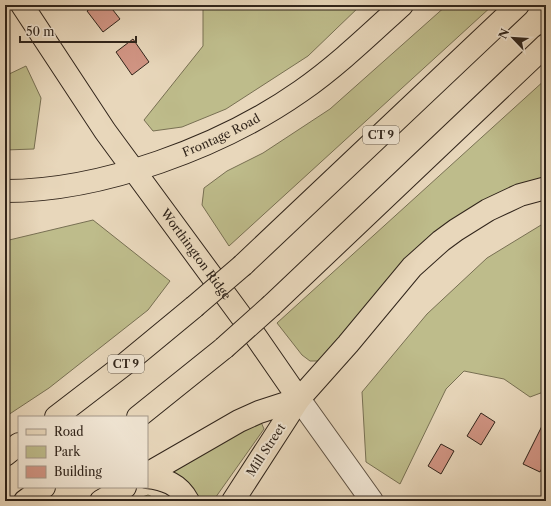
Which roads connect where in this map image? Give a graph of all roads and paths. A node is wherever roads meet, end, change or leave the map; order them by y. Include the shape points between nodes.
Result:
1 (22, 5) edge
2 (402, 5) edge
3 (518, 5) edge
4 (546, 45) edge
5 (133, 170) junction
6 (546, 188) edge
7 (5, 190) edge
8 (299, 399) junction
9 (57, 416) edge
10 (139, 416) edge
11 (18, 444) edge
12 (18, 445) edge
13 (5, 446) edge
14 (5, 455) edge
15 (148, 474) edge
16 (148, 475) edge
17 (43, 488) edge
18 (123, 488) edge
19 (25, 501) edge
20 (101, 501) edge
21 (188, 501) edge
22 (233, 501) edge
23 (372, 501) edge

1 - 5 main road, Worthington Ridge
2 - 5 main road, Frontage Road via 306,88 256,119 169,158
3 - 9 main road, CT 9, bridge via 243,265 132,359
4 - 10 main road, bridge via 272,305 224,348
5 - 7 main road, Frontage Road via 66,186
5 - 8 main road, Worthington Ridge
6 - 8 main road, Mill Street via 520,195 476,216 441,242 409,270
8 - 15 main road via 239,421
8 - 22 main road, Mill Street
8 - 23 street, Worthington Ridge
11 - 13 main road
12 - 14 main road
16 - 21 main road via 180,489
17 - 19 main road
18 - 20 main road

